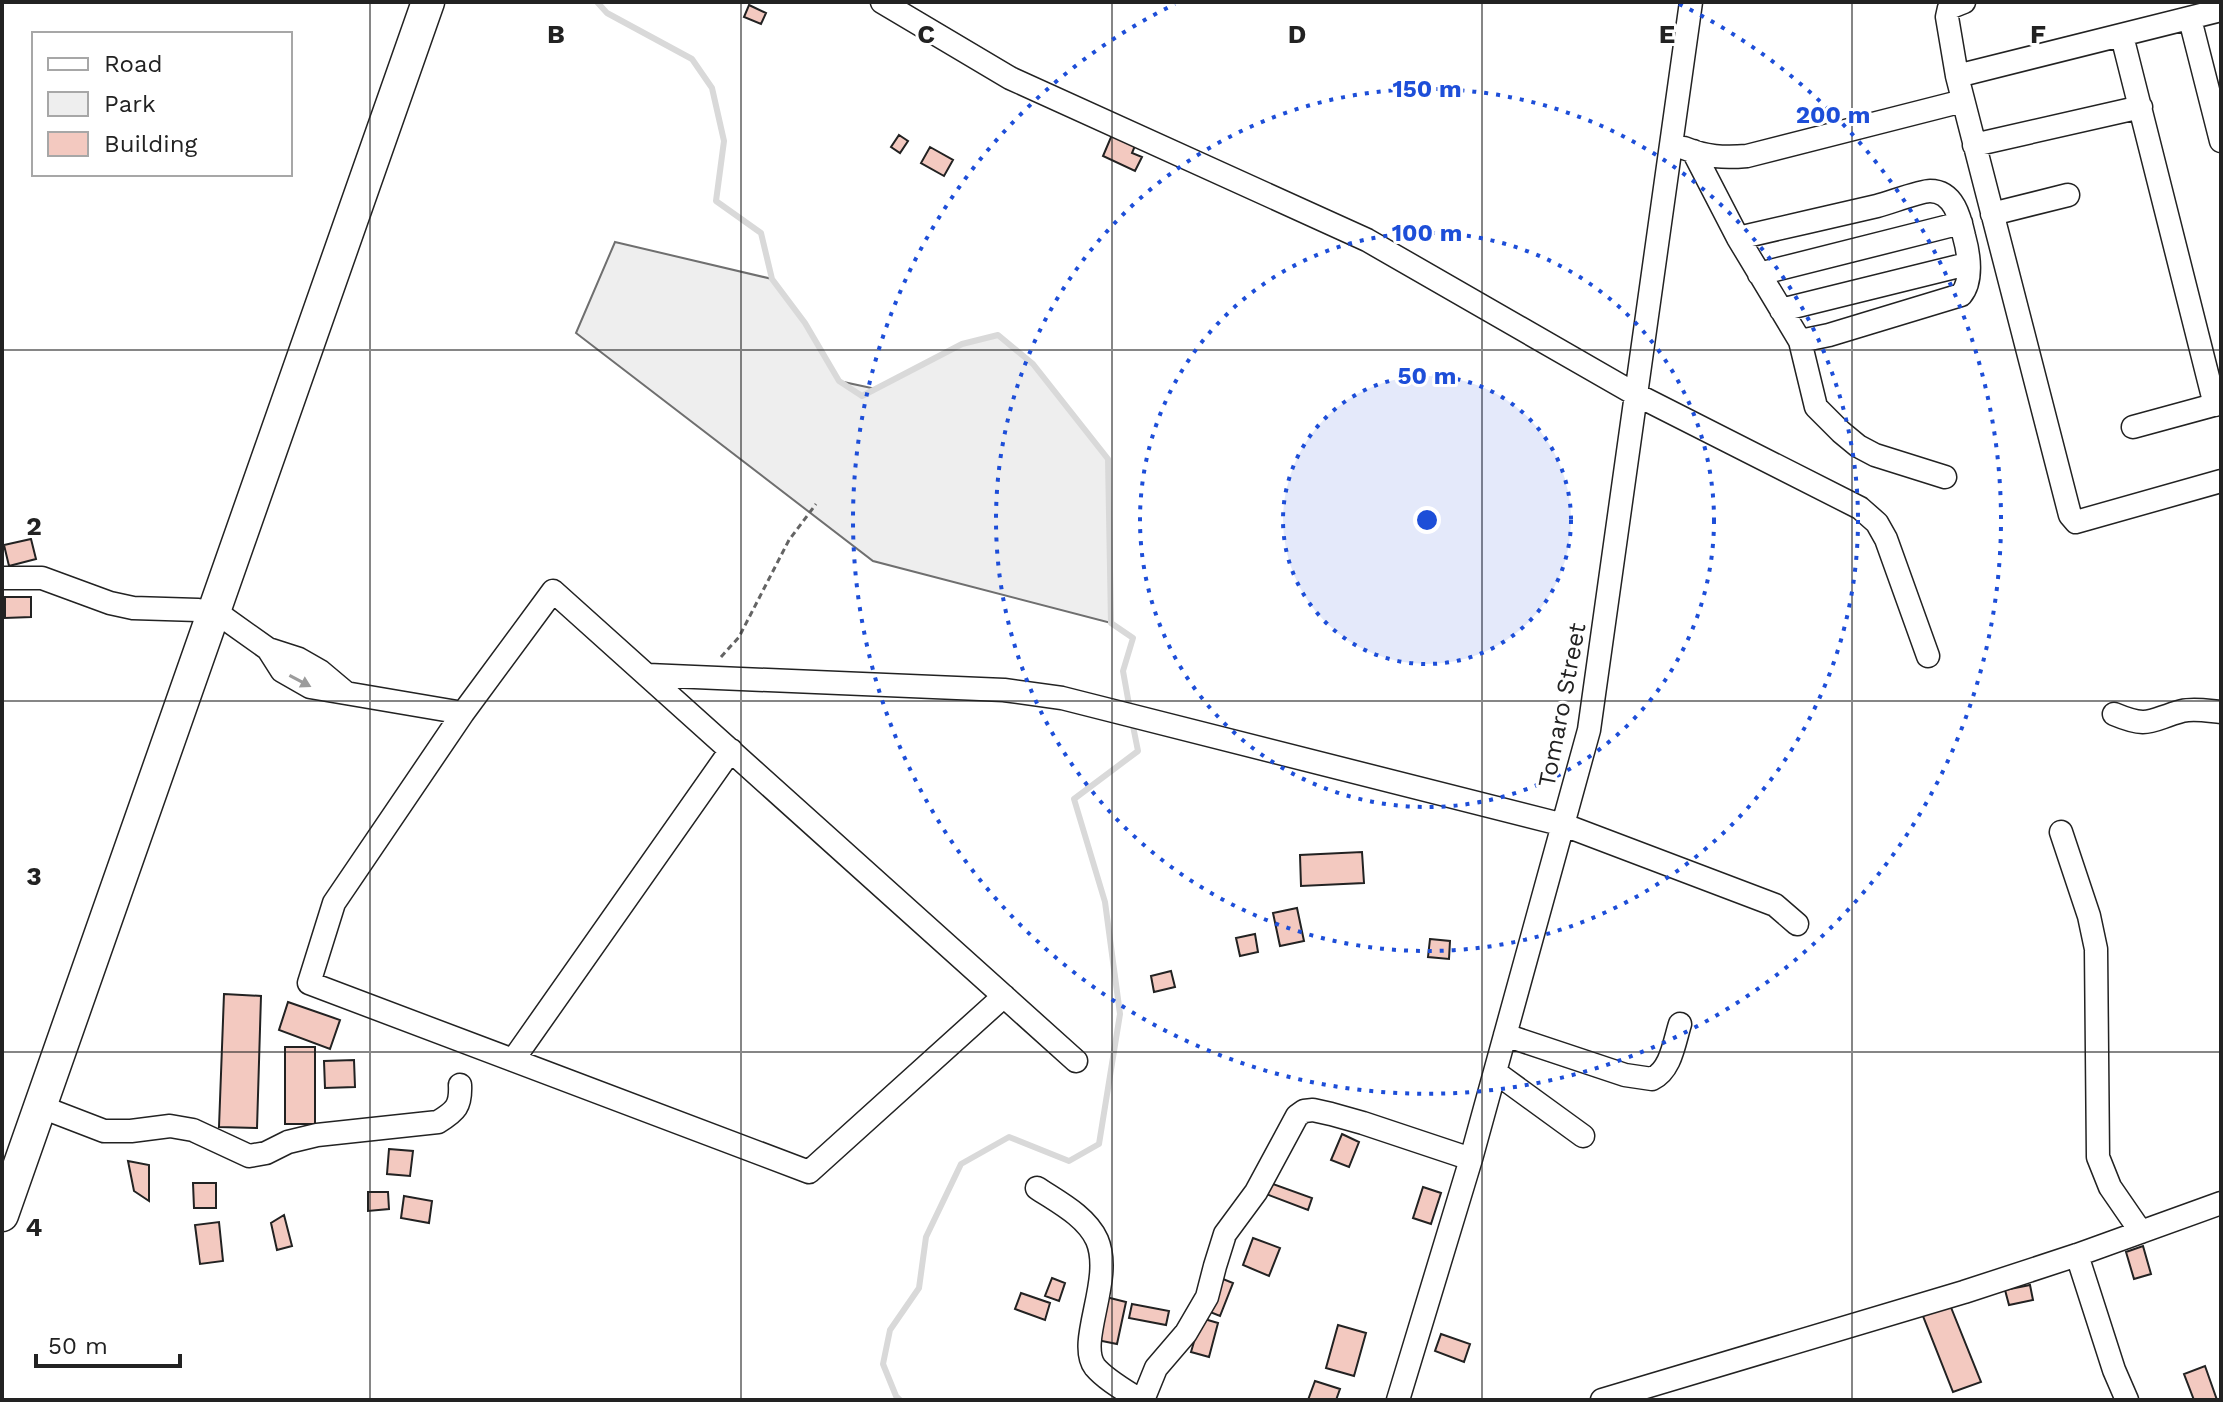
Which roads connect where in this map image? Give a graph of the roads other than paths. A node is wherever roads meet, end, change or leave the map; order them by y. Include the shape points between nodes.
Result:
1 (413, 2) edge
2 (428, 2) edge
3 (882, 2) edge
4 (1691, 2) edge
5 (1964, 2) edge
6 (2221, 10) edge
7 (2190, 19) junction
8 (2122, 36) junction
9 (1957, 76) junction
10 (1963, 101) junction
11 (2141, 107) junction
12 (2221, 141) edge
13 (1670, 142) junction
14 (1974, 145) junction
15 (1693, 151) junction
16 (2068, 195) dead end
17 (1992, 214) junction
18 (1961, 223) junction
19 (1738, 238) junction
20 (1967, 264) junction
21 (1759, 274) junction
22 (1781, 310) junction
23 (1800, 341) junction
24 (1635, 394) junction
25 (2218, 404) edge
26 (2133, 427) dead end
27 (1945, 477) dead end
28 (2221, 481) edge
29 (2, 578) edge
30 (205, 612) junction
31 (1928, 656) dead end
32 (648, 675) junction
33 (2221, 712) edge
34 (463, 713) junction
35 (2114, 714) dead end
36 (731, 750) junction
37 (1564, 825) junction
38 (2061, 832) dead end
39 (1797, 924) dead end
40 (1004, 996) junction
41 (1680, 1024) dead end
42 (1505, 1035) junction
43 (513, 1060) junction
44 (1076, 1061) dead end
45 (1495, 1072) junction
46 (460, 1085) dead end
47 (39, 1106) junction
48 (1583, 1136) dead end
49 (1471, 1159) junction
50 (2, 1171) edge
51 (1037, 1188) dead end
52 (2221, 1203) edge
53 (2, 1215) edge
54 (2141, 1232) junction
55 (2077, 1255) junction
56 (1142, 1400) edge
57 (1398, 1400) edge
58 (1602, 1400) edge
59 (2127, 1400) edge

1 - 30 highway
2 - 30 highway
3 - 24 street via 1010,78 1367,240
4 - 13 street, Tomaro Street
5 - 9 street via 1949,8 1947,17
6 - 7 street
7 - 8 street
7 - 12 street
8 - 9 street
8 - 11 street
9 - 10 street
10 - 14 street
10 - 15 street via 1747,156 1723,158
11 - 14 street
11 - 25 street
13 - 15 street
13 - 24 street, Tomaro Street
14 - 17 street
15 - 19 street
16 - 17 street
17 - 28 street via 2068,509 2076,522
18 - 19 street via 1954,203 1931,191
18 - 20 street
18 - 21 street
19 - 21 street
20 - 22 street
20 - 23 street via 1968,280 1961,295
21 - 22 street
22 - 23 street
23 - 27 street via 1816,407 1841,432 1875,455
24 - 31 street via 1860,508 1877,523
24 - 37 street, Tomaro Street via 1589,730
25 - 26 street
29 - 30 street via 42,578 133,608
30 - 34 street via 223,617 268,649 299,659 345,692
30 - 47 highway
30 - 50 highway
32 - 34 street via 553,591
32 - 36 street
32 - 37 street via 1004,690 1062,698
33 - 35 street via 2184,710 2149,723
34 - 43 street via 334,903 309,983
36 - 40 street
36 - 43 street
37 - 39 street via 1775,905
37 - 42 street, Tomaro Street
38 - 54 street via 2096,949 2098,1157 2110,1187
40 - 43 street via 809,1172
40 - 44 street
41 - 42 street via 1667,1064 1652,1079 1637,1079
42 - 45 street, Tomaro Street
45 - 48 street
45 - 49 street, Tomaro Street
46 - 47 street via 461,1099 454,1112 438,1122 317,1135 249,1156 193,1130 170,1126 104,1131
47 - 53 highway
49 - 56 street via 1313,1110 1297,1116 1256,1192 1225,1234 1207,1297 1156,1368
49 - 57 street, Tomaro Street
51 - 56 street via 1083,1220 1097,1240 1102,1264 1090,1357 1096,1368
52 - 54 street
54 - 55 street
55 - 58 street
55 - 59 street

